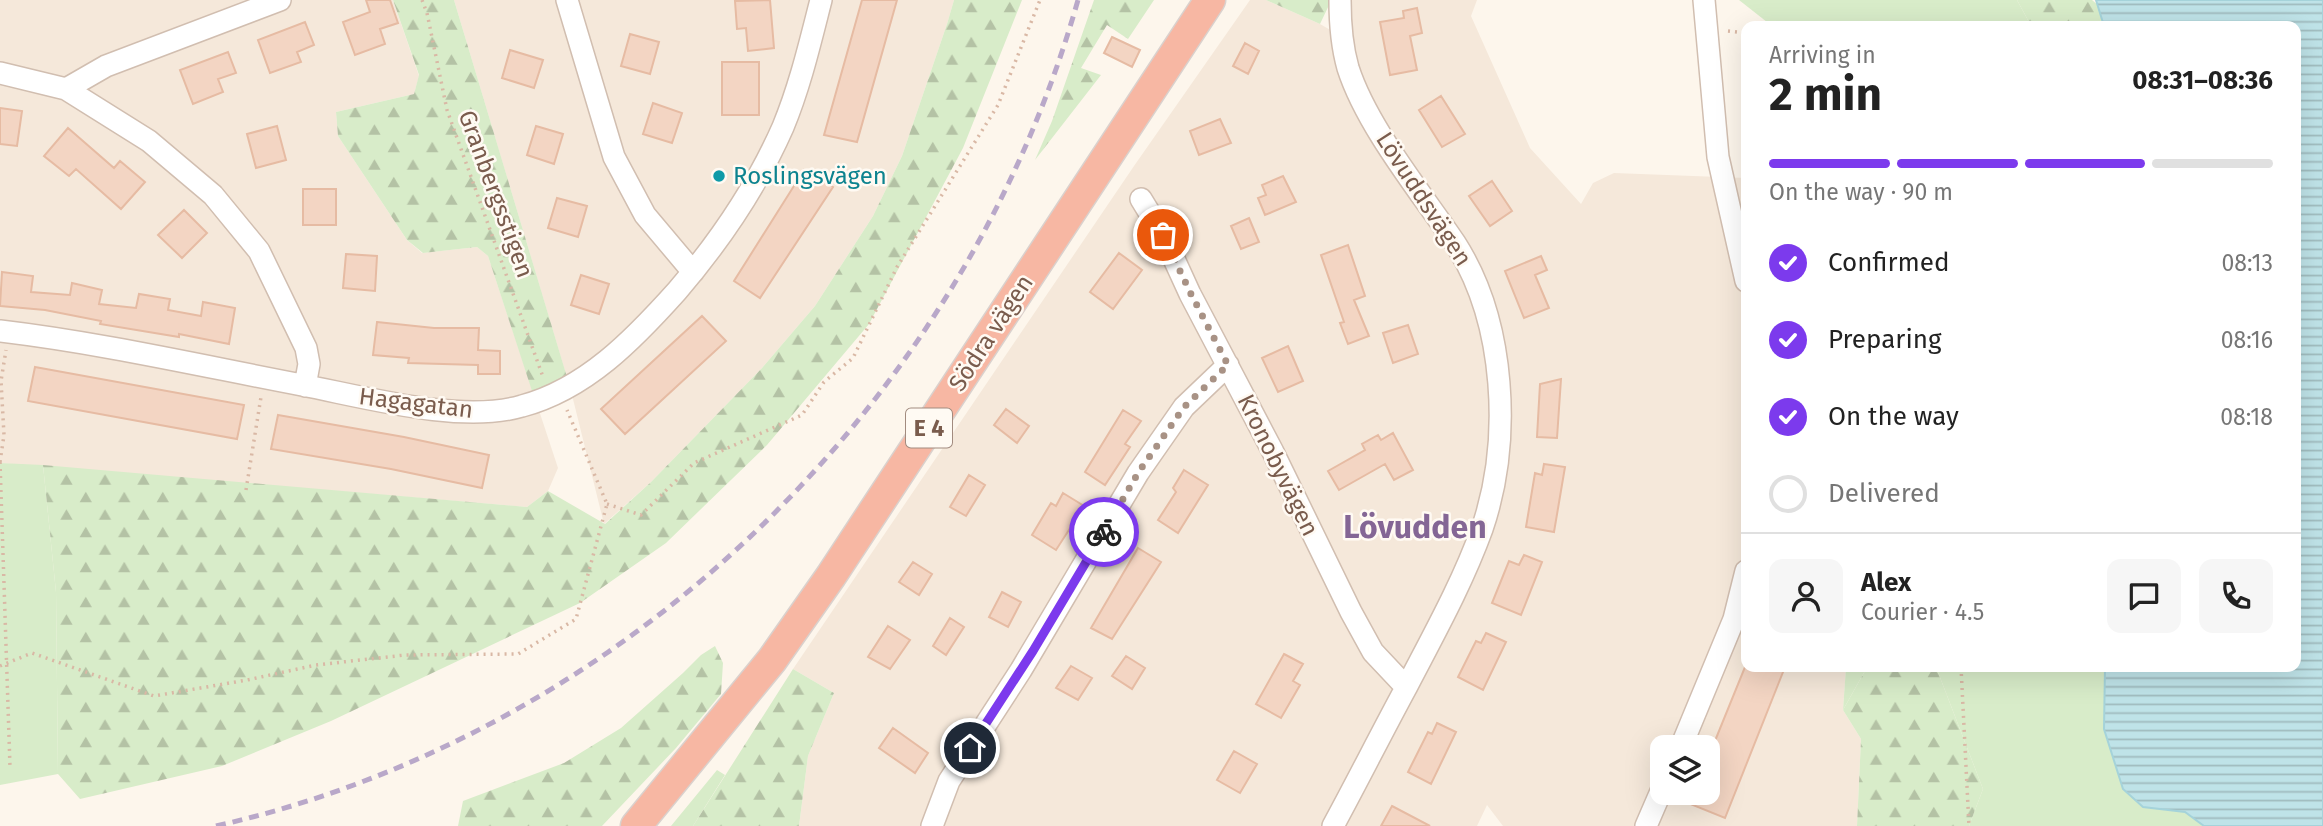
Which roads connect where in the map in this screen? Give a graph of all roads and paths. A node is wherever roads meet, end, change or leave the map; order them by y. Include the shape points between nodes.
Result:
1 (280, 0) edge
2 (422, 0) edge
3 (567, 0) edge
4 (821, 0) edge
5 (1040, 0) edge
6 (1210, 0) edge
7 (1340, 0) edge
8 (1704, 0) edge
9 (0, 73) edge
10 (66, 89) junction
11 (1141, 199) dead end
12 (1741, 259) edge
13 (693, 272) junction
14 (4, 332) edge
15 (1228, 365) junction
16 (305, 386) junction
17 (551, 397) junction
18 (258, 412) dead end
19 (0, 462) edge
20 (246, 490) dead end
21 (607, 504) junction
22 (1741, 591) edge
23 (6, 663) junction
24 (0, 666) edge
25 (1961, 672) edge
26 (1406, 687) junction
27 (1686, 735) edge
28 (10, 767) dead end
29 (1655, 805) edge
30 (636, 826) edge
31 (932, 826) edge
32 (1333, 826) edge
33 (1646, 826) edge
34 (1969, 826) edge

1 - 10 street via 106,66
2 - 17 path, Granbergsstigen via 447,110
3 - 13 street via 614,157 645,215
4 - 13 street, Hagagatan via 783,127 747,195
5 - 21 path via 998,105 897,267 853,358 824,382 802,415 694,463 641,515
6 - 30 highway, Södra vägen / E 4 via 831,576 772,660
7 - 26 street, Lövuddsvägen via 1348,67 1362,101 1470,266 1499,374 1497,450 1483,526 1446,614
8 - 12 street via 1718,157
9 - 10 street
10 - 16 street via 149,141 213,195 259,251 306,348
11 - 15 street, Kronobyvägen
13 - 17 street, Hagagatan via 607,362
14 - 16 street, Hagagatan
14 - 19 path
15 - 26 street, Kronobyvägen via 1373,652
15 - 31 street via 1184,407 1138,473 949,781
16 - 17 street, Hagagatan via 429,409 480,412
17 - 21 path, Granbergsstigen via 565,406
18 - 20 path
19 - 23 path
21 - 23 path via 576,619 518,654 405,655 316,664 154,696 32,653
22 - 27 street
23 - 24 path
23 - 28 path
25 - 34 path
26 - 32 street, Lövuddsvägen
29 - 33 street

